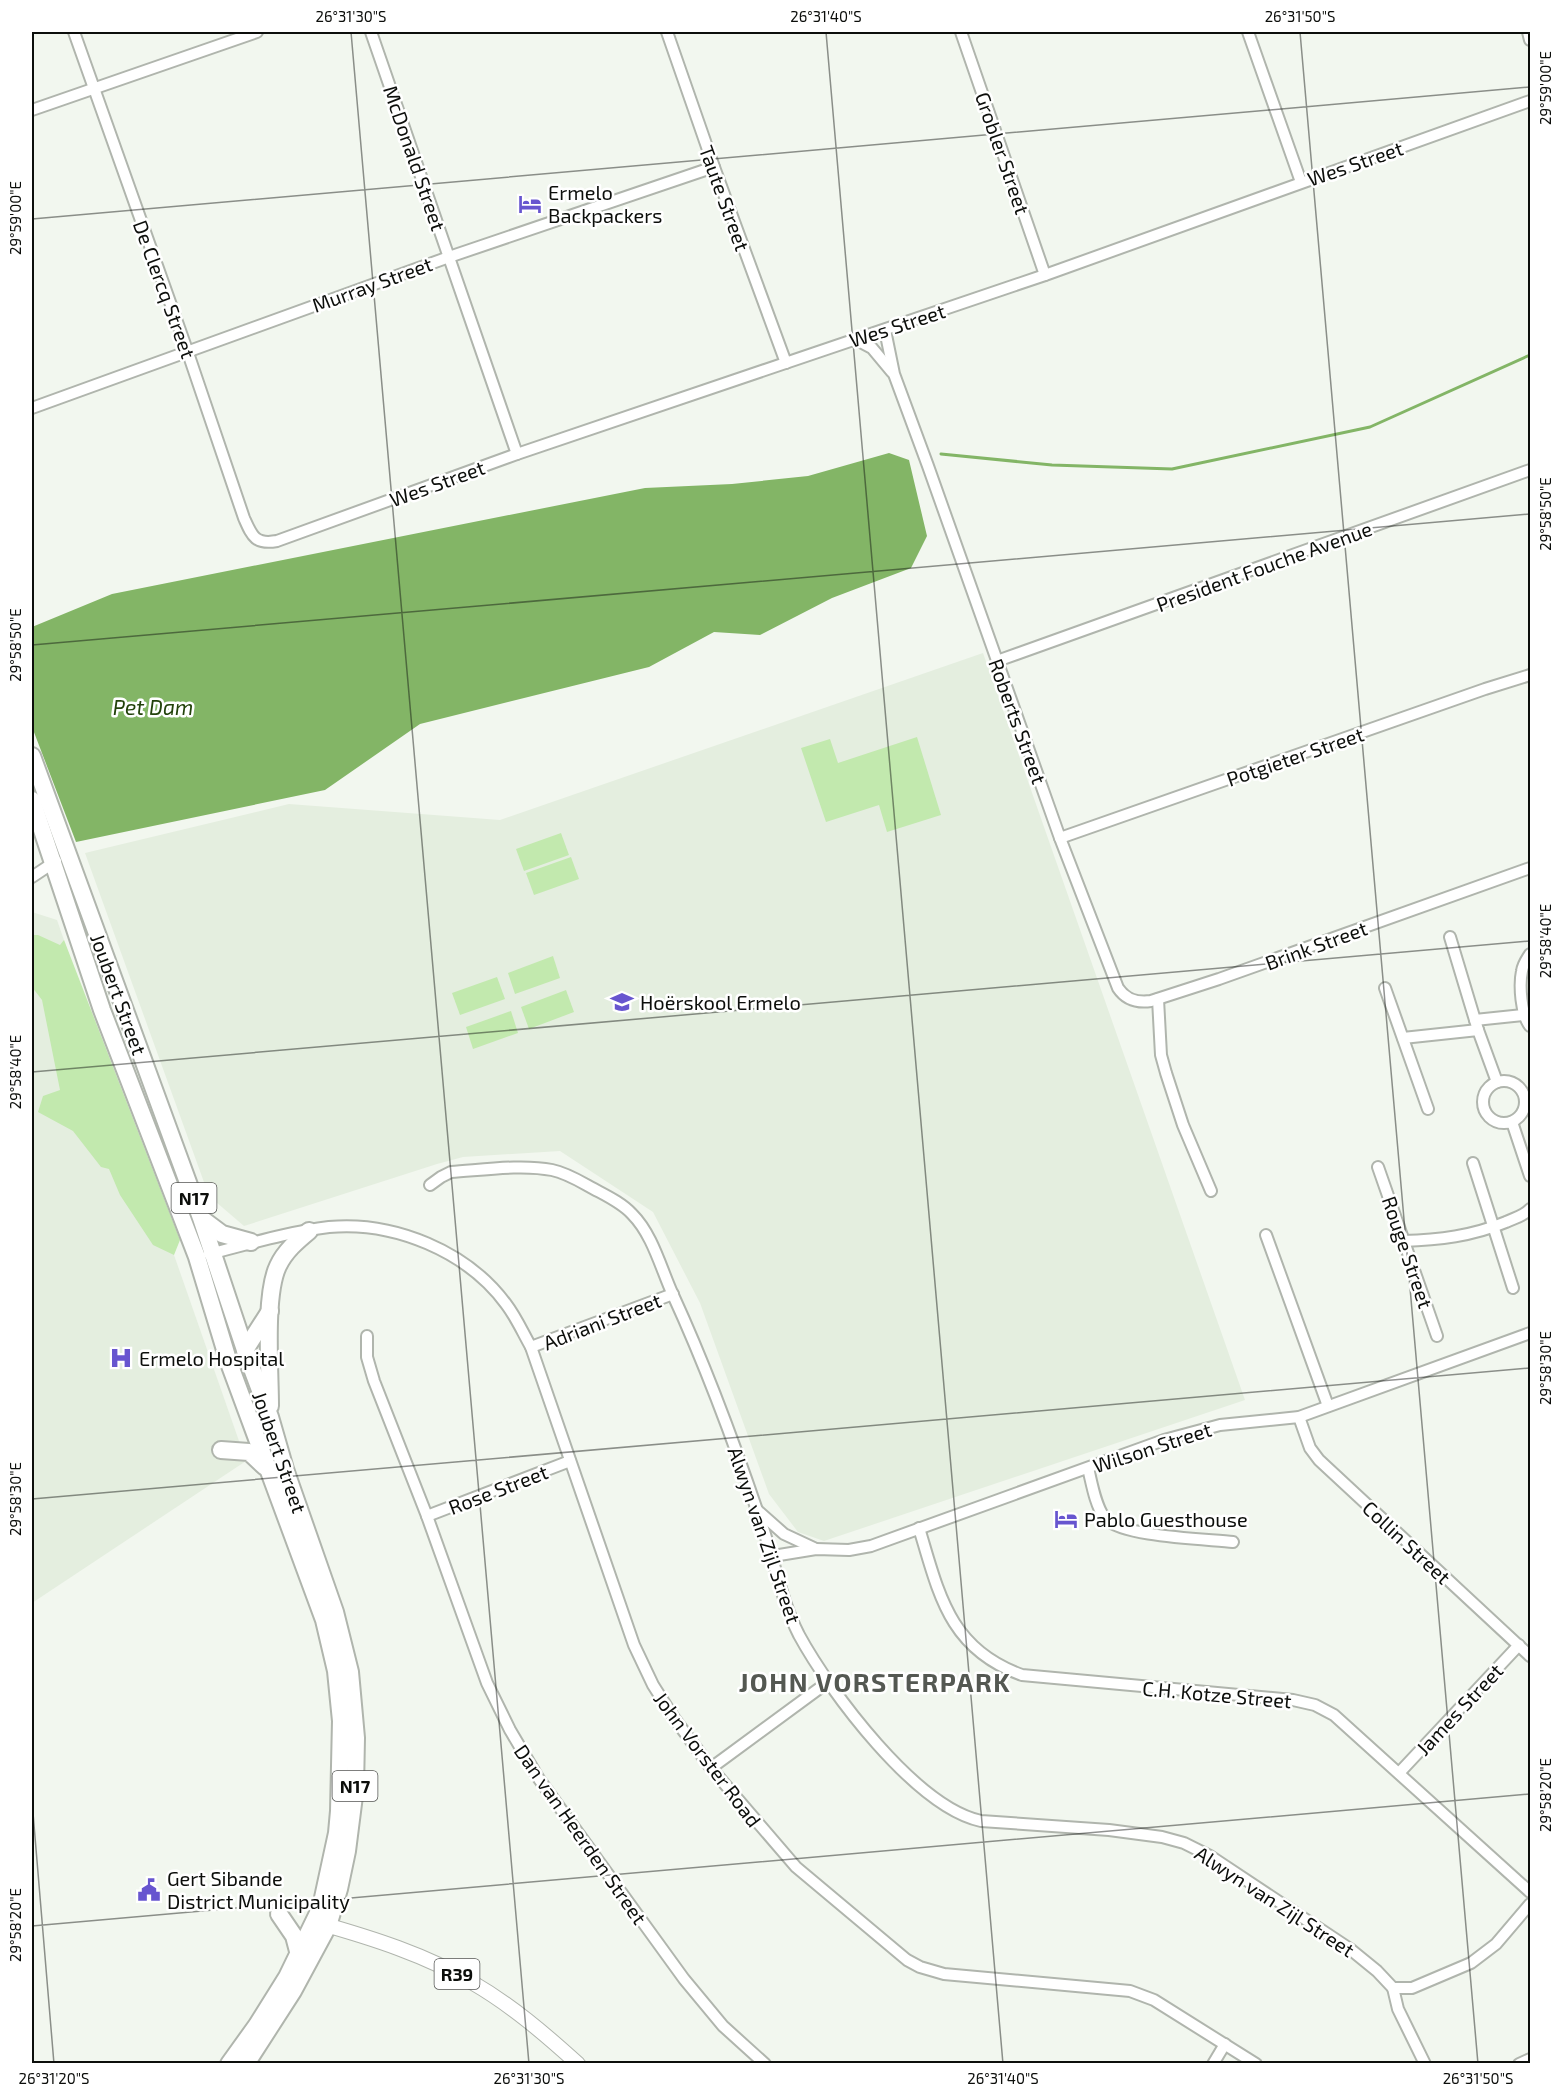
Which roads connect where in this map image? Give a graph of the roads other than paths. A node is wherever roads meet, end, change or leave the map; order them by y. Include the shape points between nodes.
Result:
1 (74, 32) edge
2 (256, 32) edge
3 (371, 32) edge
4 (667, 32) edge
5 (961, 32) edge
6 (1248, 32) edge
7 (1528, 32) edge
8 (1530, 40) edge
9 (94, 88) junction
10 (1530, 101) edge
11 (32, 110) edge
12 (714, 167) junction
13 (1301, 182) junction
14 (449, 257) junction
15 (1045, 275) junction
16 (885, 330) junction
17 (855, 339) junction
18 (187, 350) junction
19 (786, 363) junction
20 (894, 374) junction
21 (32, 408) edge
22 (517, 454) junction
23 (1530, 470) edge
24 (262, 542) joint
25 (997, 661) junction
26 (1530, 675) edge
27 (32, 756) edge
28 (32, 800) edge
29 (1060, 838) junction
30 (68, 855) junction
31 (52, 863) junction
32 (1530, 868) edge
33 (32, 877) edge
34 (1450, 937) dead end
35 (1530, 954) edge
36 (1113, 974) joint
37 (1385, 988) dead end
38 (1158, 999) junction
39 (1523, 1015) junction
40 (1477, 1025) junction
41 (1530, 1026) edge
42 (1403, 1038) junction
43 (1497, 1082) junction
44 (1527, 1093) edge
45 (1428, 1109) dead end
46 (1512, 1122) junction
47 (1473, 1163) dead end
48 (1378, 1167) dead end
49 (1530, 1172) edge
50 (430, 1185) dead end
51 (1211, 1191) dead end
52 (1530, 1209) edge
53 (201, 1218) junction
54 (1493, 1227) junction
55 (309, 1231) junction
56 (1266, 1236) dead end
57 (1403, 1241) junction
58 (251, 1242) junction
59 (205, 1255) junction
60 (1513, 1288) dead end
61 (673, 1294) junction
62 (270, 1310) junction
63 (1530, 1333) edge
64 (367, 1336) dead end
65 (1437, 1336) dead end
66 (531, 1347) junction
67 (245, 1350) junction
68 (1328, 1406) junction
69 (270, 1417) junction
70 (1299, 1417) junction
71 (221, 1449) dead end
72 (570, 1461) junction
73 (1088, 1468) junction
74 (268, 1470) junction
75 (757, 1511) junction
76 (427, 1516) junction
77 (919, 1528) junction
78 (1233, 1542) dead end
79 (816, 1549) junction
80 (773, 1556) junction
81 (1518, 1645) junction
82 (1530, 1656) edge
83 (828, 1682) junction
84 (711, 1768) junction
85 (1399, 1773) junction
86 (1530, 1892) edge
87 (1530, 1904) edge
88 (279, 1914) dead end
89 (322, 1924) junction
90 (299, 1955) junction
91 (1393, 1988) junction
92 (1226, 2044) junction
93 (1530, 2059) edge
94 (229, 2064) edge
95 (246, 2064) edge
96 (578, 2064) edge
97 (765, 2064) edge
98 (1213, 2064) edge
99 (1257, 2064) edge
100 (1425, 2064) edge
101 (1519, 2064) edge

1 - 9 street, De Clercq Street
2 - 9 street
3 - 14 street, McDonald Street
4 - 12 street, Taute Street
5 - 15 street, Grobler Street
6 - 13 street
7 - 8 street
9 - 11 street
9 - 18 street, De Clercq Street
10 - 13 street, Wes Street
12 - 14 street, Murray Street
12 - 19 street, Taute Street
13 - 15 street, Wes Street
14 - 18 street, Murray Street
14 - 22 street, McDonald Street
15 - 16 street, Wes Street
16 - 17 street, Wes Street
16 - 20 street
17 - 19 street, Wes Street
17 - 20 street via 872,348
18 - 21 street, Murray Street
18 - 24 street, De Clercq Street via 243,518 252,535
19 - 22 street, Wes Street
20 - 25 street, Roberts Street
22 - 24 street, Wes Street via 277,541
23 - 25 street, President Fouche Avenue
25 - 29 street, Roberts Street
26 - 29 street, Potgieter Street
27 - 30 highway, Joubert Street / N17
28 - 31 highway, Joubert Street / N17
29 - 36 street, Roberts Street
30 - 31 street
30 - 53 highway, Joubert Street / N17
31 - 33 street
31 - 59 highway, Joubert Street / N17 via 102,1010
32 - 38 street, Brink Street
34 - 40 street
35 - 39 street via 1522,970
36 - 38 street, Brink Street via 1127,998 1144,1002
37 - 42 street
38 - 51 street via 1161,1055 1183,1125
39 - 40 street
39 - 41 street
40 - 42 street
40 - 43 street
42 - 45 street
43 - 44 street via 1507,1080
43 - 46 street via 1484,1094 1484,1108 1497,1122
44 - 46 street via 1523,1113
46 - 49 street
47 - 54 street
48 - 57 street, Rouge Street
50 - 61 street, Alwyn van Zijl Street via 451,1172 544,1168 564,1173 632,1213 647,1235
52 - 54 street
53 - 58 highway via 222,1234
53 - 59 highway, Joubert Street / N17
54 - 57 street via 1454,1237
54 - 60 street
55 - 58 street, John Vorster Road
55 - 62 highway via 277,1267
55 - 66 street, John Vorster Road via 350,1226 371,1229 422,1241 441,1250 486,1281 507,1304
56 - 68 street
57 - 65 street, Rouge Street
58 - 59 street, John Vorster Road
59 - 67 highway, Joubert Street / N17
59 - 74 highway, Joubert Street / N17 via 229,1363
61 - 66 street, Adriani Street
61 - 75 street, Alwyn van Zijl Street via 693,1337
62 - 67 highway
62 - 69 highway
63 - 68 street, Wilson Street
64 - 76 street, Dan van Heerden Street via 370,1368
66 - 72 street, John Vorster Road
67 - 69 highway, Joubert Street / N17
68 - 70 street, Wilson Street
69 - 89 highway, Joubert Street / N17 via 335,1612 353,1695 353,1816 339,1889
70 - 73 street, Wilson Street via 1202,1429
70 - 81 street, Collin Street via 1310,1448 1319,1460
71 - 74 highway via 249,1452
72 - 76 street, Rose Street
72 - 84 street, John Vorster Road via 643,1667
73 - 77 street, Wilson Street
73 - 78 street via 1099,1508 1112,1524 1141,1533
74 - 89 highway, Joubert Street / N17 via 329,1636 339,1696 342,1749 337,1833
75 - 79 street via 784,1534
75 - 80 street, Alwyn van Zijl Street
76 - 97 street, Dan van Heerden Street via 487,1683 539,1779 706,2008
77 - 79 street, Wilson Street via 860,1548
77 - 85 street, C.H. Kotze Street via 941,1599 953,1623 968,1641 1009,1671 1305,1702 1334,1715
79 - 80 street, Wilson Street
80 - 83 street, Alwyn van Zijl Street via 799,1634
81 - 82 street, Collin Street
81 - 85 street, James Street
83 - 84 street
83 - 91 street, Alwyn van Zijl Street via 895,1763 922,1790 958,1813 981,1821 1109,1830 1184,1843 1210,1856 1350,1949
84 - 92 street, John Vorster Road via 796,1867 920,1967 944,1974 1136,1993
85 - 86 street, C.H. Kotze Street
87 - 91 street via 1496,1944 1470,1963 1412,1988
88 - 90 highway via 294,1936
89 - 90 highway, N17
89 - 95 highway, N17 via 293,1991
89 - 96 main road, R39 via 413,1954 474,1983 523,2016
90 - 94 highway, N17
91 - 100 street via 1398,2009
92 - 98 street
92 - 99 street, John Vorster Road
93 - 101 street

